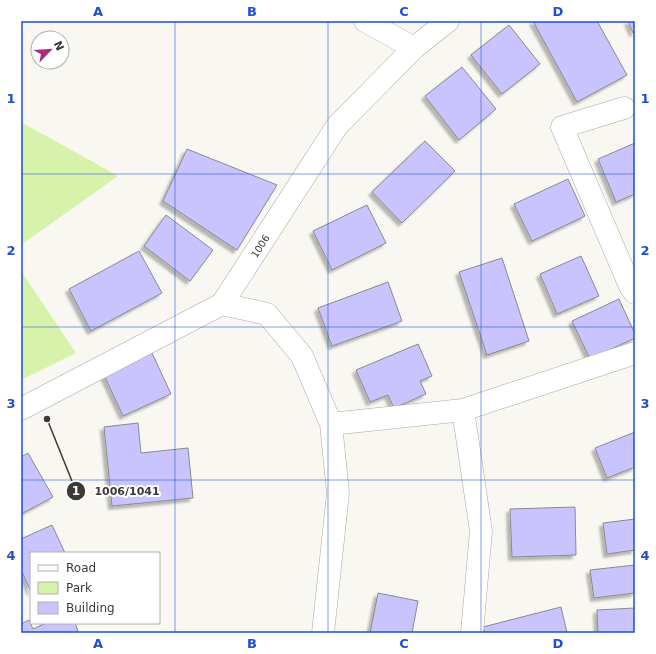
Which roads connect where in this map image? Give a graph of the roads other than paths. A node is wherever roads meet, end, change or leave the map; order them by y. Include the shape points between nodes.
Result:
1 (365, 21) edge
2 (448, 21) edge
3 (414, 48) junction
4 (624, 108) dead end
5 (635, 293) edge
6 (222, 304) junction
7 (635, 353) edge
8 (21, 409) edge
9 (463, 410) junction
10 (331, 424) junction
11 (323, 633) edge
12 (472, 633) edge

1 - 3 street
2 - 3 street, 1006
3 - 6 street, 1006 via 337,126
4 - 5 street via 562,127
6 - 8 street, 1006
6 - 10 street via 267,314 302,356
7 - 9 street
9 - 10 street
9 - 12 street via 481,531
10 - 11 street via 338,493

